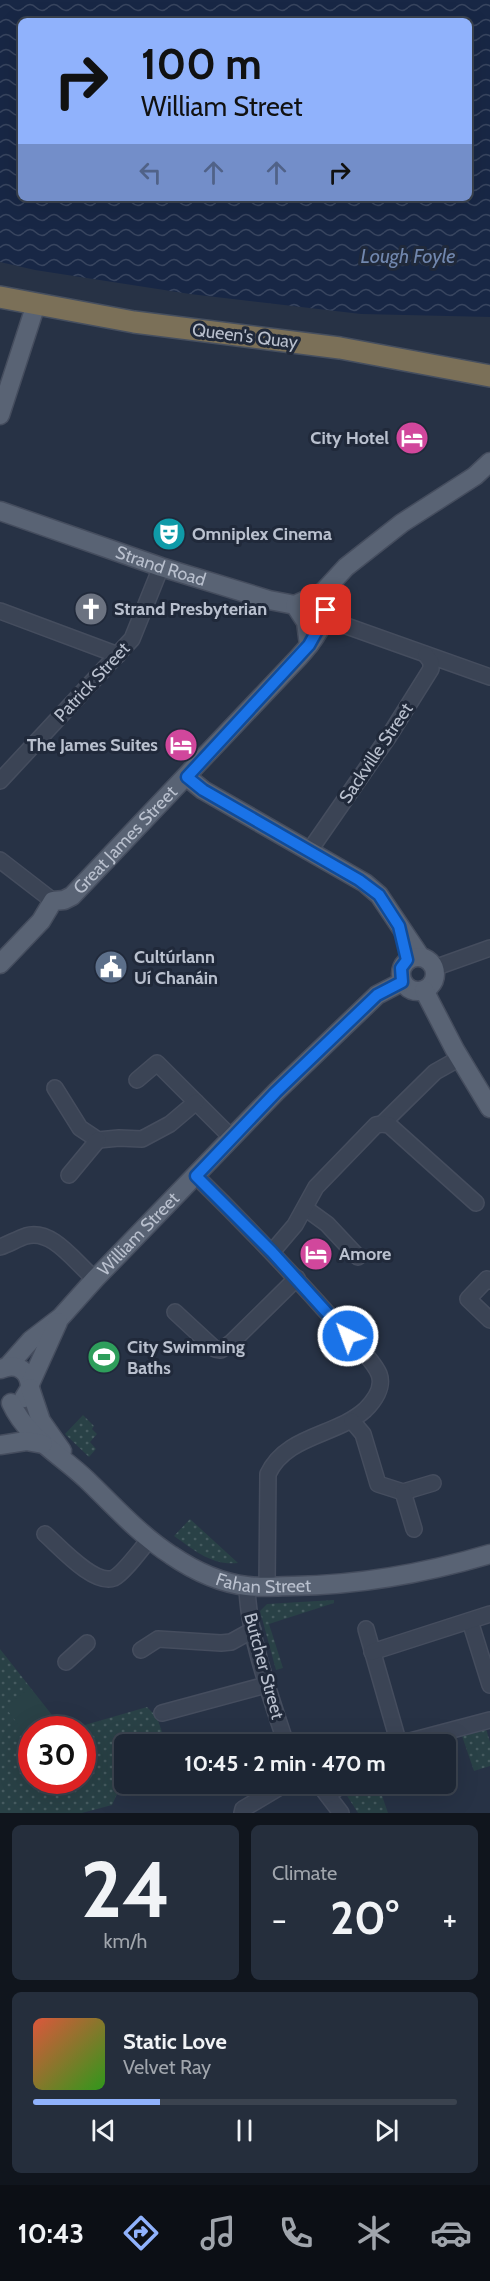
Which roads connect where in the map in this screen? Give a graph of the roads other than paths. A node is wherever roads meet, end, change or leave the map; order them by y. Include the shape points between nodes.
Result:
1 (0, 297) edge
2 (36, 304) junction
3 (490, 376) edge
4 (0, 415) edge
5 (490, 462) edge
6 (482, 474) edge
7 (0, 511) edge
8 (161, 567) junction
9 (323, 592) junction
10 (295, 605) junction
11 (0, 611) edge
12 (324, 618) junction
13 (309, 645) junction
14 (118, 655) junction
15 (426, 655) junction
16 (490, 677) edge
17 (187, 777) junction
18 (0, 782) edge
19 (310, 850) junction
20 (0, 860) edge
21 (53, 901) junction
22 (490, 948) edge
23 (413, 958) junction
24 (0, 964) edge
25 (434, 968) junction
26 (402, 982) junction
27 (424, 990) junction
28 (460, 1058) junction
29 (137, 1080) dead end
30 (55, 1088) dead end
31 (196, 1102) junction
32 (490, 1108) edge
33 (382, 1124) junction
34 (232, 1138) junction
35 (98, 1140) junction
36 (69, 1175) dead end
37 (196, 1176) junction
38 (476, 1203) dead end
39 (305, 1208) junction
40 (0, 1247) edge
41 (272, 1252) junction
42 (358, 1257) dead end
43 (297, 1278) junction
44 (94, 1279) junction
45 (490, 1281) edge
46 (174, 1312) dead end
47 (61, 1317) junction
48 (490, 1320) edge
49 (4, 1368) edge
50 (30, 1386) junction
51 (5, 1401) edge
52 (352, 1421) junction
53 (0, 1439) edge
54 (43, 1444) junction
55 (0, 1445) edge
56 (74, 1467) junction
57 (434, 1483) dead end
58 (404, 1492) junction
59 (414, 1529) dead end
60 (45, 1534) dead end
61 (149, 1540) junction
62 (490, 1554) edge
63 (247, 1586) junction
64 (267, 1586) junction
65 (490, 1614) edge
66 (470, 1621) junction
67 (366, 1629) dead end
68 (254, 1630) junction
69 (91, 1639) dead end
70 (141, 1650) dead end
71 (372, 1652) junction
72 (66, 1662) dead end
73 (267, 1685) junction
74 (490, 1685) edge
75 (162, 1713) dead end
76 (490, 1720) edge
77 (283, 1734) edge
78 (396, 1734) edge
79 (437, 1734) edge
80 (268, 1794) edge
81 (327, 1794) edge
82 (242, 1813) edge
83 (340, 1813) edge

1 - 2 highway, Queen's Quay
2 - 3 highway, Queen's Quay via 134,322 340,348
2 - 4 main road
5 - 6 main road
6 - 9 main road via 402,523 346,567
7 - 8 main road, Strand Road
8 - 10 main road, Strand Road
8 - 14 street, Patrick Street via 132,639
9 - 10 main road
9 - 12 main road
10 - 13 main road via 306,622
11 - 14 street
12 - 13 main road, Great James Street
12 - 15 street
13 - 17 main road, Great James Street
14 - 18 street, Patrick Street
15 - 16 street
15 - 19 street, Sackville Street via 431,669
17 - 19 main road via 203,790
17 - 21 main road, Great James Street via 72,896
19 - 23 main road via 379,895
20 - 21 street
21 - 24 main road, Great James Street via 41,921
22 - 25 street
23 - 25 main road via 428,959
23 - 26 main road via 401,968
25 - 27 main road via 433,982
26 - 27 main road via 412,990
26 - 34 main road, William Street via 377,995
27 - 28 main road
28 - 32 main road
28 - 33 street via 435,1072
29 - 31 street via 157,1063
30 - 35 street via 80,1128
31 - 34 street
31 - 35 street via 170,1124 142,1139
33 - 38 street via 389,1125
33 - 39 street via 376,1125 316,1187
34 - 37 main road, William Street
35 - 36 street
37 - 41 street
37 - 44 main road, William Street
39 - 41 street
39 - 42 street via 327,1224
40 - 44 street via 27,1235 51,1238
41 - 43 street
43 - 46 street via 221,1350
43 - 52 street via 379,1373 375,1400
44 - 47 main road, William Street
45 - 48 street via 487,1279 468,1299
47 - 49 main road, William Street
47 - 50 main road, William Street
49 - 50 main road via 23,1370
50 - 51 main road via 25,1398
50 - 56 main road, Fahan Street via 41,1421
51 - 53 main road via 8,1426
51 - 54 main road, Fahan Street
52 - 58 street via 363,1434 378,1484
52 - 64 street via 296,1444 273,1464 268,1474
54 - 55 main road via 26,1441
54 - 56 main road, Fahan Street
56 - 61 main road, Fahan Street
57 - 58 street
58 - 59 street
60 - 61 street via 90,1574 106,1580 116,1577
61 - 63 main road, Fahan Street via 196,1569
62 - 64 main road, Fahan Street via 332,1585
63 - 64 main road, Fahan Street
63 - 68 street, Butcher Street via 249,1618
65 - 66 street
66 - 71 street
66 - 74 street
67 - 71 street
68 - 70 street via 221,1644 158,1639
68 - 73 street, Butcher Street
69 - 72 street
71 - 78 street
73 - 75 street
73 - 77 street, Butcher Street
76 - 79 street
80 - 82 street
81 - 83 street

